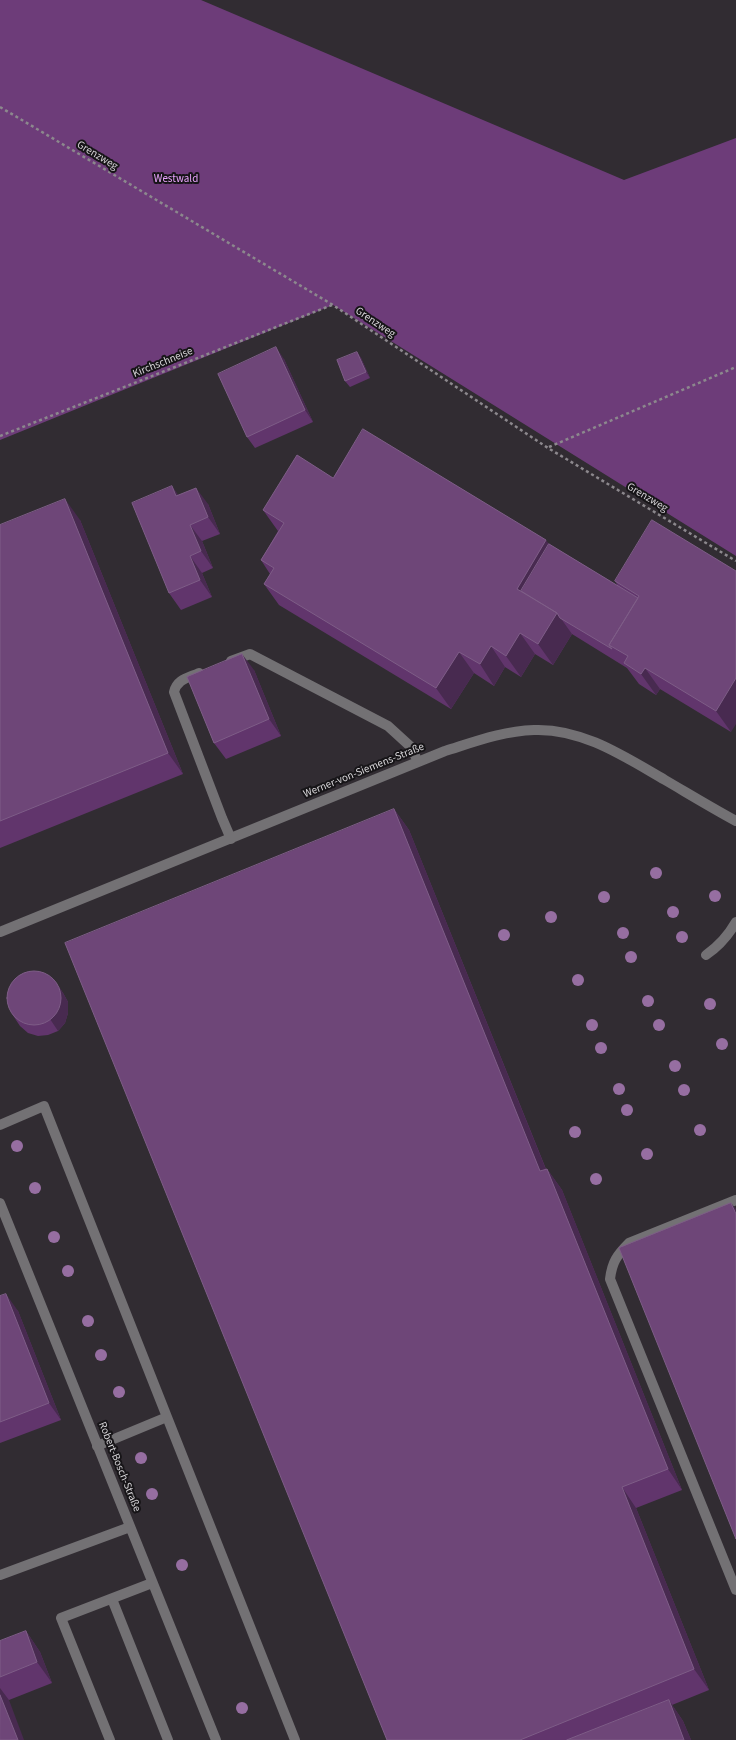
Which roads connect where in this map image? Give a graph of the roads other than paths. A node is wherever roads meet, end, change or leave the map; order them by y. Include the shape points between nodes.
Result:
1 (222, 664) edge
2 (209, 670) edge
3 (418, 762) junction
4 (736, 821) edge
5 (231, 839) junction
6 (736, 922) edge
7 (0, 932) edge
8 (706, 955) dead end
9 (0, 1125) edge
10 (736, 1200) edge
11 (0, 1203) edge
12 (167, 1417) junction
13 (97, 1446) junction
14 (130, 1527) junction
15 (0, 1575) edge
16 (152, 1583) junction
17 (736, 1590) edge
18 (112, 1599) junction
19 (110, 1740) edge
20 (168, 1740) edge
21 (216, 1740) edge
22 (295, 1740) edge

1 - 3 street via 250,654 388,726 411,747
2 - 5 street via 181,680 174,692
3 - 4 street, Werner-von-Siemens-Straße via 503,733 555,731 580,736 605,747
3 - 5 street, Werner-von-Siemens-Straße
5 - 7 street, Werner-von-Siemens-Straße
6 - 8 street via 717,948
9 - 12 street via 44,1106
10 - 17 street via 629,1243 619,1252 612,1266 610,1279
11 - 13 street, Robert-Bosch-Straße
12 - 13 street
12 - 22 street
13 - 14 street, Robert-Bosch-Straße
14 - 15 street
14 - 16 street, Robert-Bosch-Straße
16 - 18 street
16 - 21 street, Robert-Bosch-Straße
18 - 19 street via 61,1618
18 - 20 street

